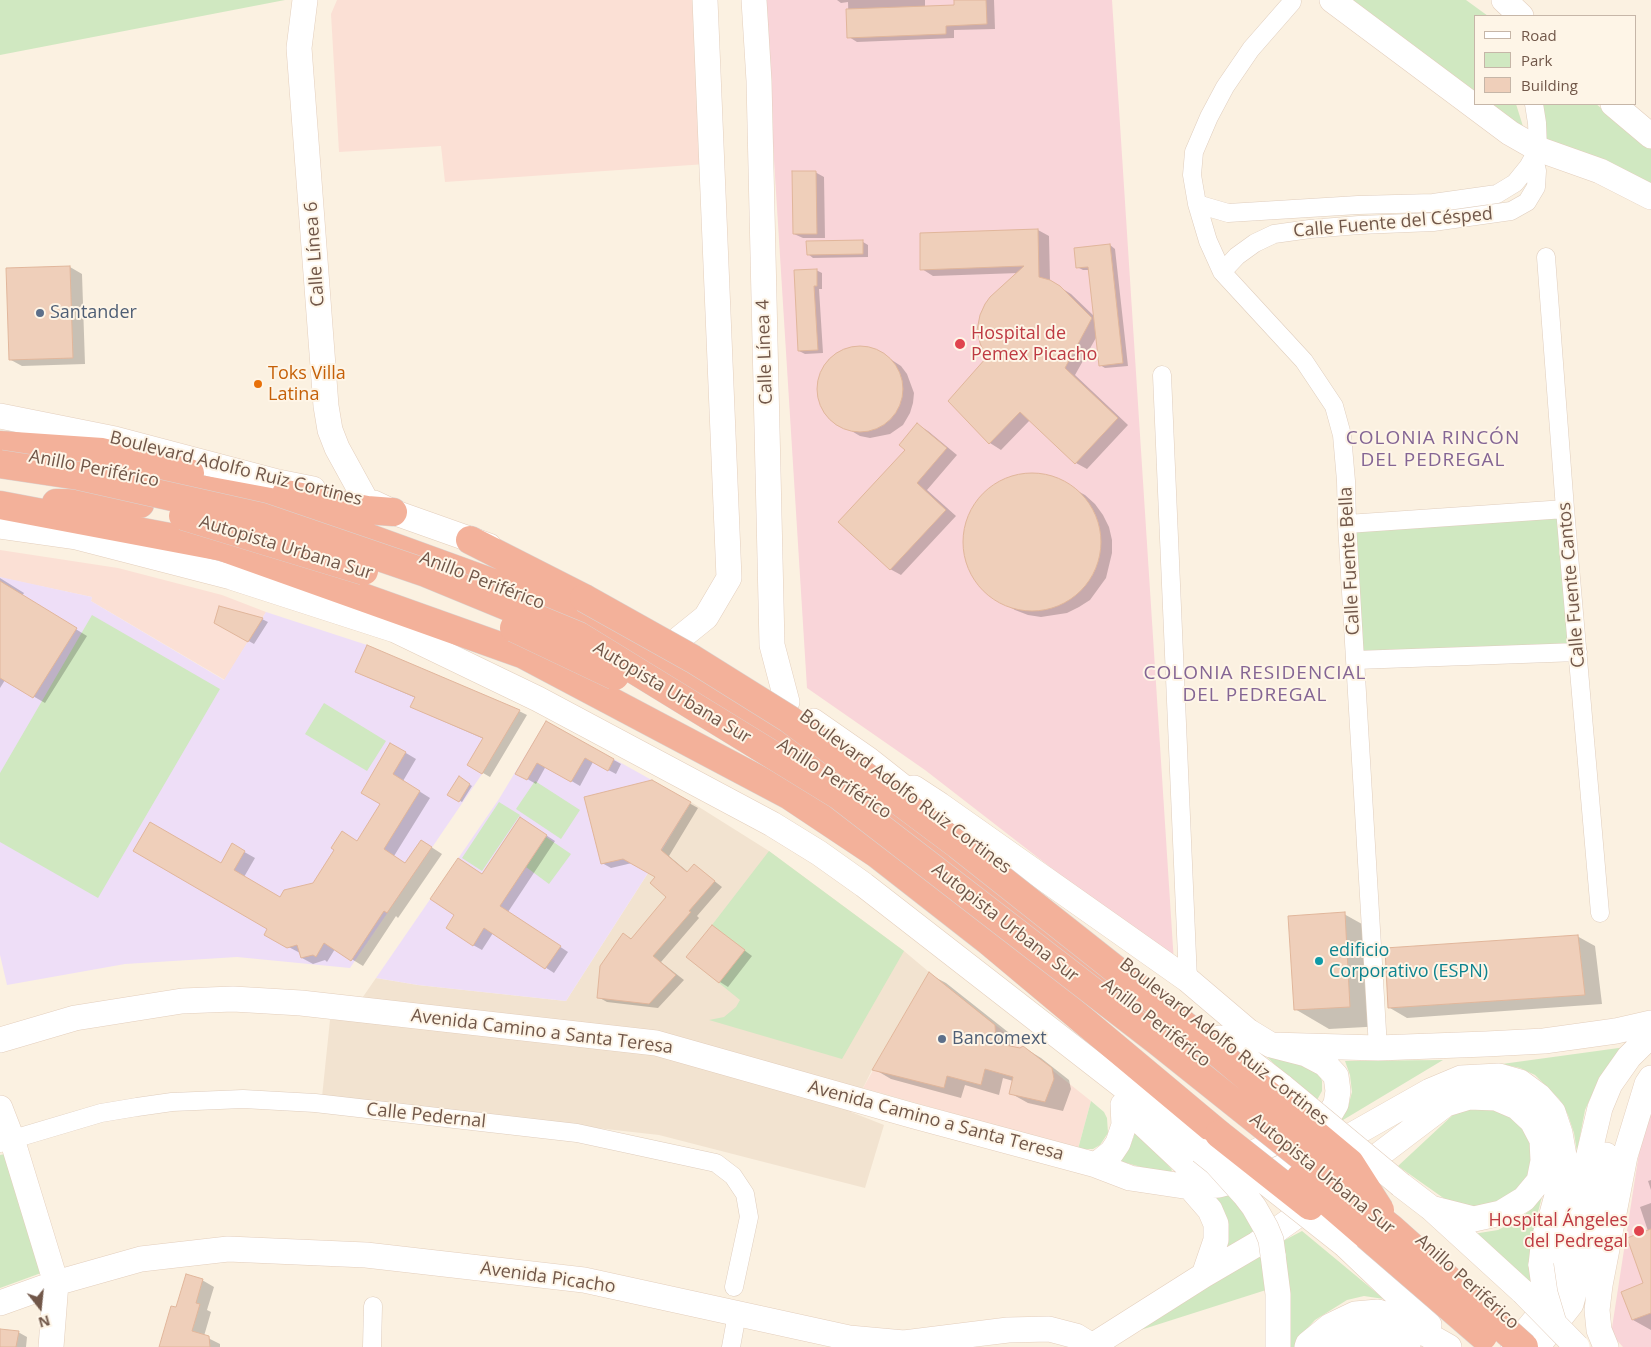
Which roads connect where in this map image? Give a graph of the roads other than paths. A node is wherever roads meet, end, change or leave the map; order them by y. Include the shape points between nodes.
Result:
1 (305, 0) edge
2 (705, 0) edge
3 (754, 0) edge
4 (1332, 0) edge
5 (1503, 0) edge
6 (1292, 2) dead end
7 (1508, 15) edge
8 (1519, 15) edge
9 (1534, 105) edge
10 (1614, 105) edge
11 (1651, 136) edge
12 (1536, 153) junction
13 (1651, 197) edge
14 (1197, 204) junction
15 (1358, 205) junction
16 (1360, 225) junction
17 (1546, 257) dead end
18 (1222, 272) junction
19 (1162, 375) dead end
20 (0, 416) edge
21 (0, 445) edge
22 (0, 451) edge
23 (0, 464) edge
24 (0, 482) edge
25 (365, 499) junction
26 (0, 504) edge
27 (140, 504) junction
28 (1566, 509) junction
29 (393, 512) junction
30 (1347, 524) junction
31 (0, 526) edge
32 (76, 537) junction
33 (470, 540) junction
34 (222, 548) junction
35 (680, 638) junction
36 (1578, 652) junction
37 (1356, 660) junction
38 (787, 702) junction
39 (870, 760) junction
40 (708, 791) junction
41 (1600, 913) dead end
42 (1188, 980) junction
43 (1651, 1022) edge
44 (1651, 1035) edge
45 (0, 1040) edge
46 (1486, 1044) junction
47 (1271, 1045) junction
48 (1378, 1048) junction
49 (1651, 1059) edge
50 (1651, 1078) edge
51 (1123, 1105) junction
52 (0, 1108) edge
53 (1378, 1120) junction
54 (6, 1141) edge
55 (1212, 1149) junction
56 (1096, 1165) junction
57 (1190, 1187) junction
58 (1431, 1208) junction
59 (1386, 1216) junction
60 (1204, 1275) junction
61 (56, 1283) junction
62 (734, 1286) dead end
63 (0, 1303) edge
64 (373, 1306) dead end
65 (737, 1314) junction
66 (1554, 1323) junction
67 (1470, 1345) edge
68 (1093, 1346) edge
69 (51, 1347) edge
70 (372, 1347) edge
71 (731, 1347) edge
72 (1278, 1347) edge
73 (1307, 1347) edge
74 (1336, 1347) edge
75 (1408, 1347) edge
76 (1513, 1347) edge
77 (1524, 1347) edge
78 (1538, 1347) edge
79 (1577, 1347) edge
80 (1606, 1347) edge

1 - 25 main road, Calle Línea 6 via 299,48 326,406 337,448
2 - 35 main road via 729,578 706,617
3 - 38 main road, Calle Línea 4 via 759,81 772,645
4 - 12 main road
5 - 7 street
5 - 8 main road
6 - 14 street, Calle Fuente Bella via 1251,49 1209,117 1194,152 1192,176
9 - 12 street
10 - 11 main road
12 - 13 main road via 1600,171
12 - 15 street, Calle Fuente del Césped via 1515,183 1497,194 1433,203
12 - 16 street, Calle Fuente del Césped via 1536,187 1527,202 1511,211 1433,222
14 - 15 street, Calle Fuente del Césped via 1228,213
14 - 18 street, Calle Fuente Bella
15 - 16 street
16 - 18 street, Calle Fuente del Césped via 1274,234 1237,256
17 - 28 street, Calle Fuente Cantos
18 - 30 street, Calle Fuente Bella via 1304,362 1334,406 1342,435
19 - 42 street
20 - 25 main road, Boulevard Adolfo Ruiz Cortines via 115,439 278,482
21 - 29 highway via 102,452 367,510
22 - 59 highway, Anillo Periférico, bridge via 270,502 526,595 597,630 867,798 1249,1096
23 - 59 highway, Autopista Urbana Sur, bridge via 79,476 262,517 426,574 579,636 838,795
24 - 27 highway, Autopista Urbana Sur via 115,496
25 - 29 main road, Boulevard Adolfo Ruiz Cortines
26 - 27 highway
26 - 34 highway
27 - 67 highway, Autopista Urbana Sur, bridge via 452,598 617,677 843,817 1052,976 1217,1108
28 - 30 street
28 - 36 street, Calle Fuente Cantos
29 - 33 main road, Boulevard Adolfo Ruiz Cortines
30 - 37 street, Calle Fuente Bella
31 - 32 main road
32 - 34 highway
32 - 40 main road via 231,576 395,630 538,699
33 - 35 main road, Boulevard Adolfo Ruiz Cortines via 514,555
33 - 59 highway, bridge via 693,658 788,719 958,845 1163,1007 1350,1163
34 - 55 highway via 522,654 790,796 877,854 987,940
35 - 38 main road, Boulevard Adolfo Ruiz Cortines
36 - 37 street
36 - 41 street, Calle Fuente Cantos
37 - 48 street, Calle Fuente Bella
38 - 39 main road, Boulevard Adolfo Ruiz Cortines
39 - 42 main road via 940,805
39 - 58 main road, Boulevard Adolfo Ruiz Cortines, bridge
40 - 51 main road via 786,844
40 - 55 main road via 780,829 864,884 1143,1102
42 - 47 main road via 1248,1031
43 - 46 main road via 1616,1031 1544,1041
44 - 76 main road via 1629,1056 1610,1084 1600,1108 1559,1291
45 - 56 main road, Avenida Camino a Santa Teresa via 76,1018 182,1001 233,999 301,1003 656,1042
46 - 48 main road
46 - 53 main road via 1393,1098
47 - 48 main road
47 - 51 main road via 1306,1054 1325,1064 1336,1076 1336,1104 1330,1114 1212,1174 1202,1176 1193,1171
49 - 78 main road via 1639,1066 1622,1094 1571,1304
50 - 80 main road via 1625,1156 1600,1285 1597,1310 1599,1330
51 - 56 main road via 1124,1124 1118,1143
52 - 54 main road
53 - 57 main road, Avenida Camino a Santa Teresa via 1338,1143 1274,1171 1219,1186
53 - 66 main road, Avenida Camino a Santa Teresa, bridge via 1461,1078 1499,1076 1520,1082 1553,1112 1564,1156 1562,1178 1544,1238 1541,1265
54 - 61 main road
54 - 62 street, Calle Pedernal via 102,1113 172,1102 244,1099 306,1102 577,1133 716,1163 733,1176 745,1194 749,1217
55 - 67 highway, bridge via 1346,1240
55 - 72 main road, bridge via 1266,1228 1278,1294
56 - 57 main road, Avenida Camino a Santa Teresa via 1130,1178
57 - 60 main road via 1210,1210 1216,1224 1216,1240
58 - 60 main road via 1474,1219 1501,1213 1524,1199 1539,1181 1543,1161 1542,1140 1532,1121 1517,1108 1496,1098 1469,1098 1446,1104 1277,1230
58 - 66 main road, Boulevard Adolfo Ruiz Cortines, bridge
59 - 77 highway, Autopista Urbana Sur, bridge
59 - 78 highway, Anillo Periférico
60 - 68 main road
61 - 63 main road, Avenida Picacho
61 - 65 main road, Avenida Picacho via 141,1259 228,1249 268,1250 366,1255 584,1280
61 - 69 main road
64 - 70 street
65 - 68 main road, Avenida Picacho via 849,1338 904,1342 1008,1330 1049,1329 1076,1336
65 - 71 street
66 - 79 main road, Boulevard Adolfo Ruiz Cortines, bridge
67 - 73 main road via 1378,1312 1355,1314 1330,1326
74 - 75 main road via 1364,1335 1385,1336

